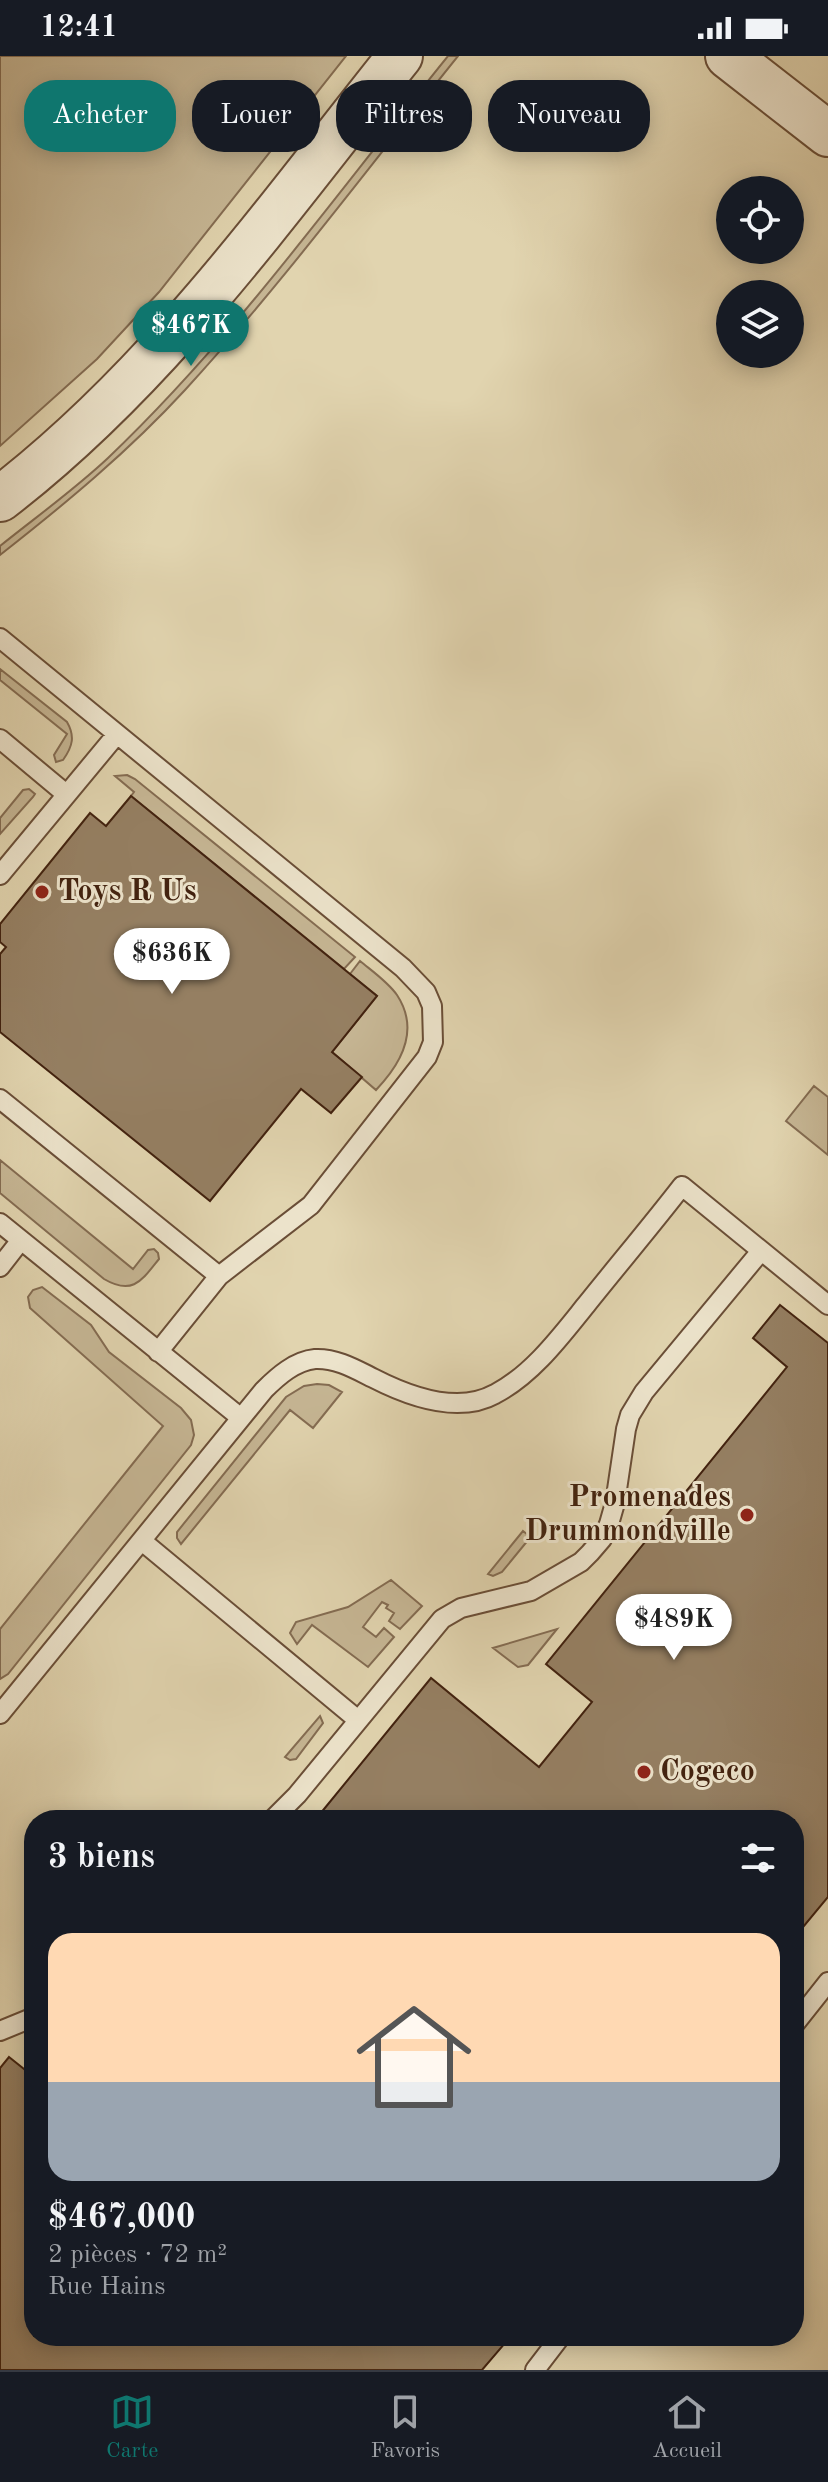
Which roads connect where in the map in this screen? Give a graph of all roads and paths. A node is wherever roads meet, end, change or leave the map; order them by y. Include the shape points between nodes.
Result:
1 (400, 56) edge
2 (728, 56) edge
3 (828, 134) edge
4 (0, 499) edge
5 (0, 638) edge
6 (117, 734) junction
7 (0, 739) edge
8 (66, 794) junction
9 (0, 875) edge
10 (0, 1099) edge
11 (0, 1223) edge
12 (21, 1240) junction
13 (761, 1251) junction
14 (0, 1267) edge
15 (219, 1276) junction
16 (828, 1305) edge
17 (158, 1352) junction
18 (241, 1418) junction
19 (142, 1541) junction
20 (0, 1714) edge
21 (358, 1720) junction
22 (282, 1810) edge
23 (828, 1982) edge
24 (804, 2012) edge
25 (24, 2021) edge
26 (0, 2031) edge
27 (553, 2346) edge
28 (535, 2370) edge

1 - 4 street via 145,369
2 - 3 street
5 - 6 lane
6 - 8 lane
6 - 15 lane via 410,973 432,1006 433,1042 419,1069 311,1205
7 - 8 lane
8 - 9 lane
10 - 15 lane
11 - 12 lane
12 - 14 lane
12 - 17 lane
13 - 16 lane
13 - 18 lane via 682,1186 567,1330 495,1395 462,1403 422,1398 338,1362 314,1359 282,1373
13 - 21 lane via 630,1415 615,1503 596,1546 581,1562 531,1591 461,1608 442,1619
15 - 17 lane
17 - 18 lane
18 - 19 lane
19 - 20 lane
19 - 21 lane
21 - 22 lane
23 - 24 lane
25 - 26 lane
27 - 28 lane

